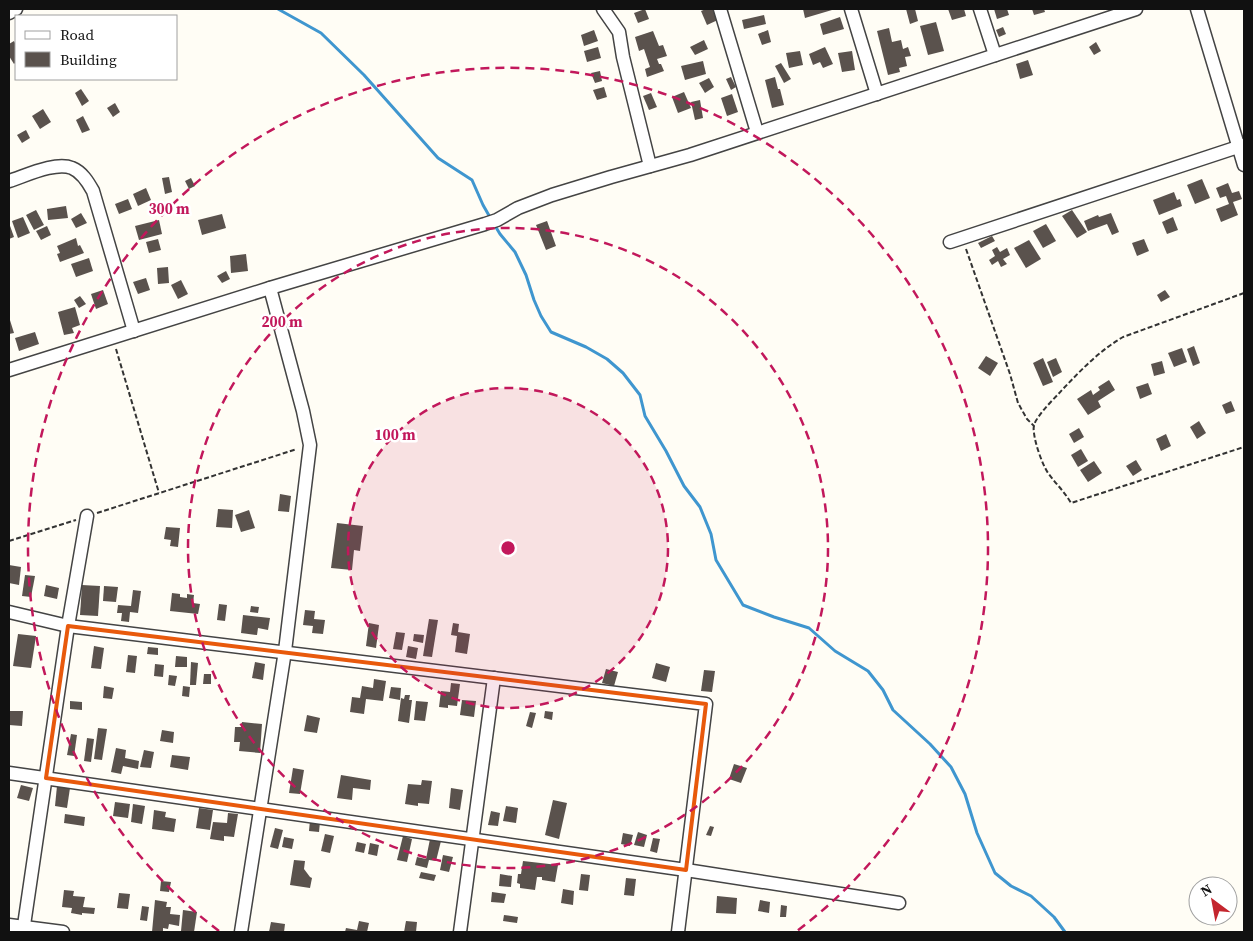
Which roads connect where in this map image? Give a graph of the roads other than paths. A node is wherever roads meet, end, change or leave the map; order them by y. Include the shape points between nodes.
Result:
1 (16, 9) edge
2 (603, 9) edge
3 (720, 9) edge
4 (851, 9) edge
5 (980, 9) edge
6 (1136, 9) edge
7 (1197, 9) edge
8 (1116, 12) edge
9 (9, 13) edge
10 (995, 55) junction
11 (877, 94) junction
12 (758, 132) junction
13 (1241, 146) edge
14 (1244, 165) edge
15 (650, 166) junction
16 (9, 181) edge
17 (955, 240) road end
18 (270, 288) junction
19 (134, 331) junction
20 (9, 370) edge
21 (87, 516) road end
22 (9, 612) edge
23 (68, 626) junction
24 (285, 652) junction
25 (494, 678) junction
26 (9, 773) edge
27 (46, 778) junction
28 (260, 809) junction
29 (472, 839) junction
30 (686, 870) junction
31 (899, 903) dead end
32 (9, 925) edge
33 (23, 930) edge
34 (63, 932) edge
35 (241, 932) edge
36 (460, 932) edge
37 (678, 932) edge

1 - 9 street
2 - 15 street via 619,32
3 - 12 street
4 - 11 street
5 - 10 street
6 - 8 street
7 - 13 street
8 - 10 street
10 - 11 street
11 - 12 street
12 - 15 street
13 - 14 street
13 - 17 street
15 - 18 street via 535,202 491,222
16 - 19 street via 63,165 86,179 93,191
18 - 19 street
18 - 24 street via 310,445
19 - 20 street
21 - 23 street
22 - 23 street
23 - 24 street
23 - 27 street
24 - 25 street
24 - 28 street
25 - 29 street
25 - 30 street via 706,704
26 - 27 street
27 - 28 street
27 - 33 street
28 - 29 street
28 - 35 street
29 - 30 street
29 - 36 street
30 - 31 street
30 - 37 street
32 - 33 street
33 - 34 street

